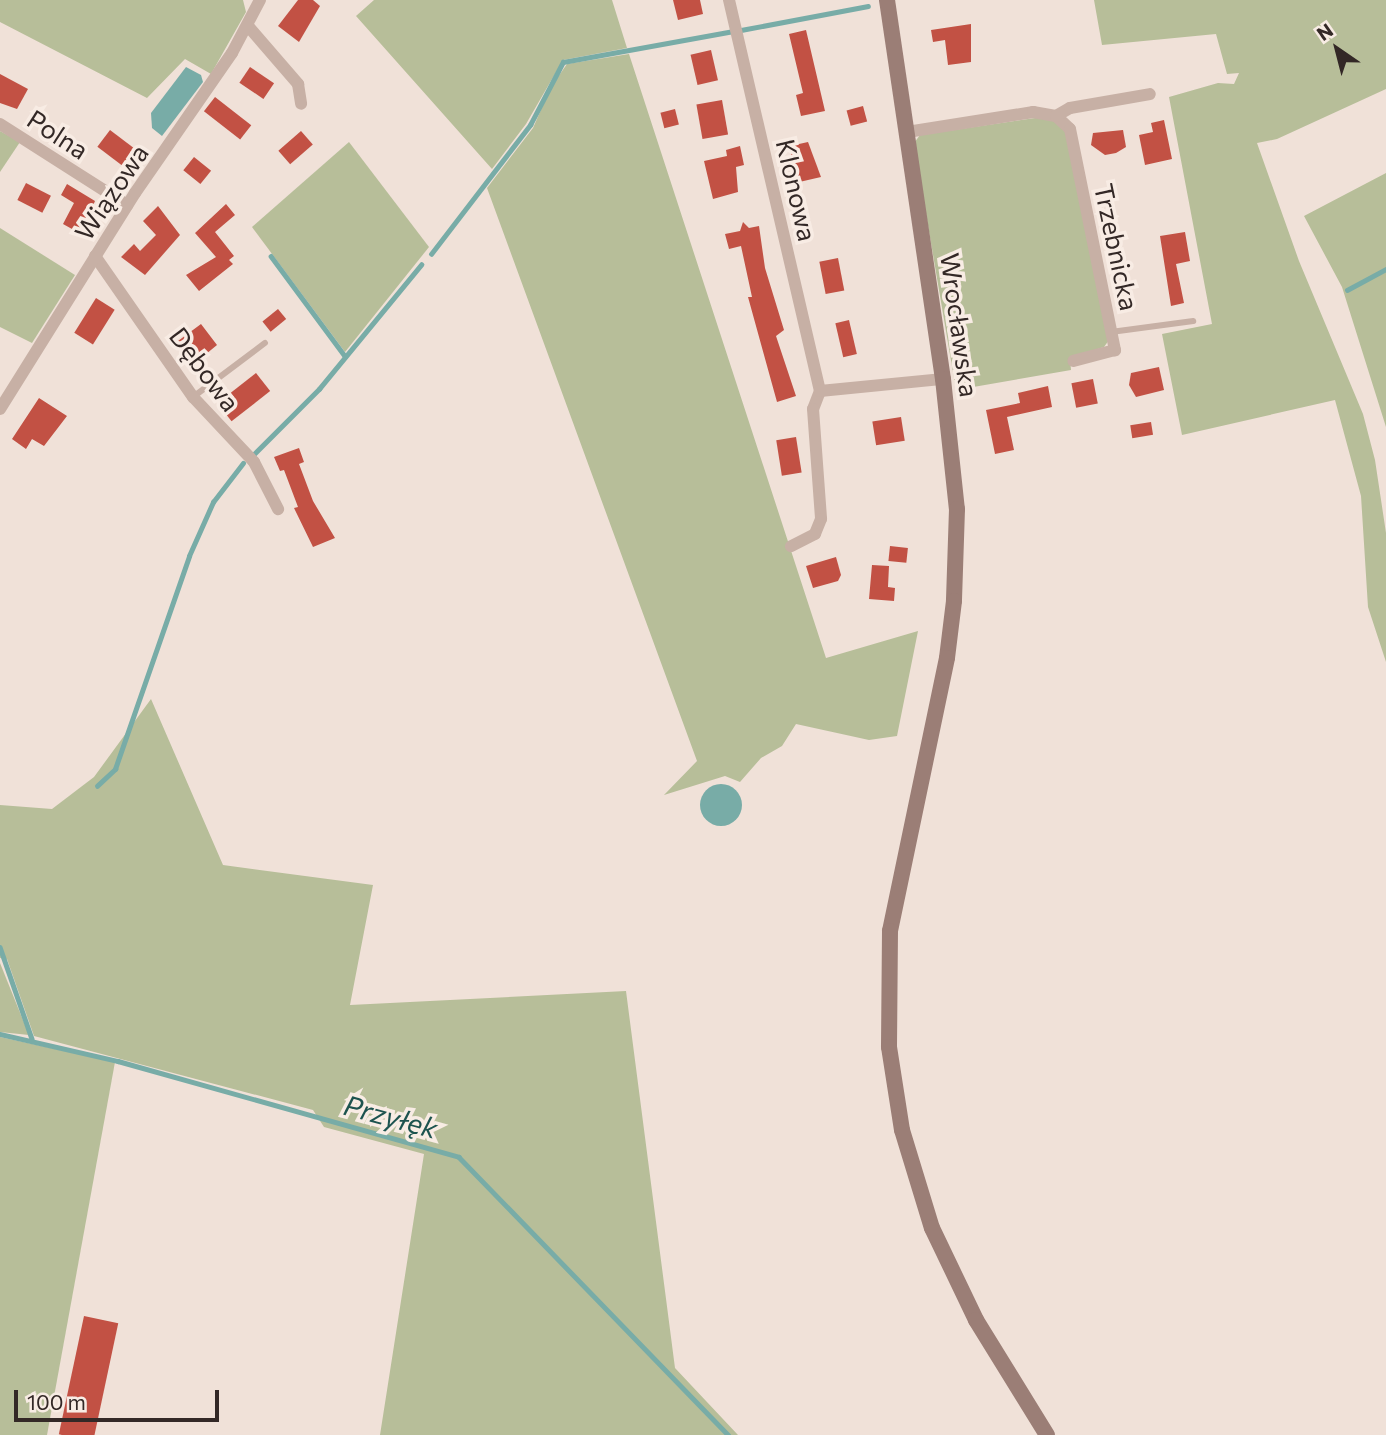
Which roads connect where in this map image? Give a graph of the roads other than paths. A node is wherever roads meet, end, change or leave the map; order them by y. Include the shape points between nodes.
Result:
1 (260, 0) edge
2 (729, 0) edge
3 (887, 0) edge
4 (248, 26) junction
5 (1150, 94) dead end
6 (301, 104) dead end
7 (1056, 116) junction
8 (0, 124) edge
9 (907, 132) junction
10 (127, 205) junction
11 (95, 256) junction
12 (1193, 321) dead end
13 (1111, 332) junction
14 (265, 343) dead end
15 (1073, 361) dead end
16 (943, 379) junction
17 (820, 391) junction
18 (193, 397) junction
19 (0, 409) edge
20 (278, 509) dead end
21 (791, 546) dead end
22 (1047, 1435) edge

1 - 4 street, Wiązowa
2 - 17 street, Klonowa
3 - 9 street, Wrocławska
4 - 6 street via 298,84
4 - 10 street, Wiązowa
5 - 7 street via 1070,108
7 - 9 street via 1033,112
7 - 13 street, Trzebnicka via 1070,129
8 - 10 street, Polna
9 - 16 street, Wrocławska
10 - 11 street, Wiązowa
11 - 18 street, Dębowa
11 - 19 street, Wiązowa
12 - 13 lane
13 - 15 street, Trzebnicka via 1115,350
14 - 18 lane
16 - 17 street
16 - 22 street, Wrocławska via 957,509 954,601 947,658 890,931 886,1002 890,1059 908,1153 940,1247 976,1320
17 - 21 street, Klonowa via 813,409 821,519 816,534
18 - 20 street, Dębowa via 254,462

